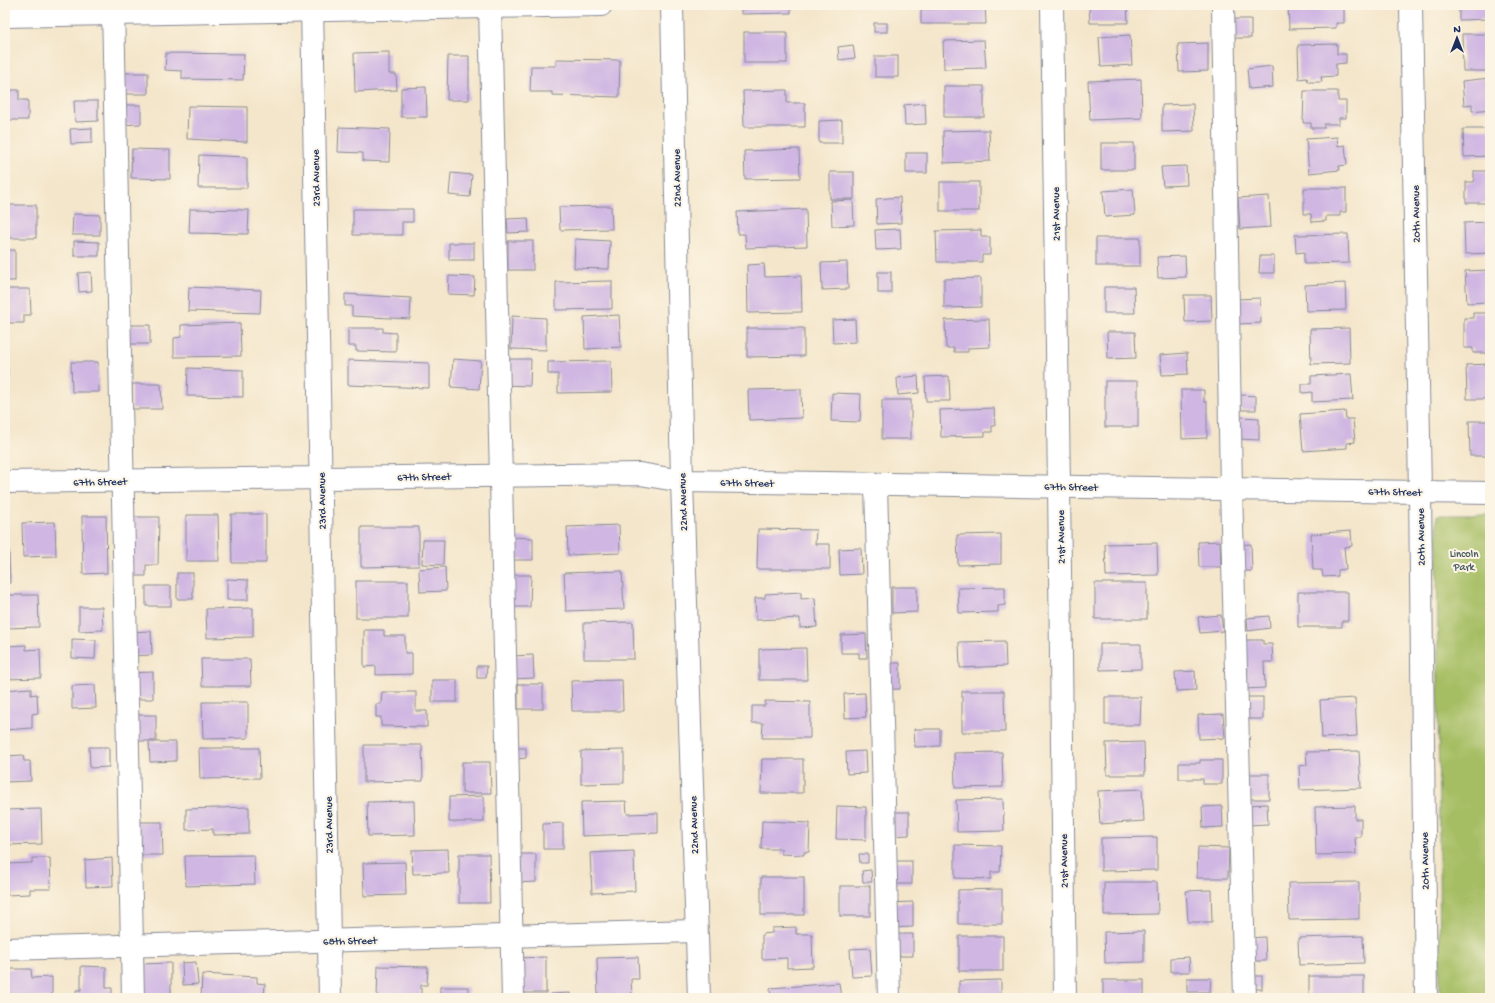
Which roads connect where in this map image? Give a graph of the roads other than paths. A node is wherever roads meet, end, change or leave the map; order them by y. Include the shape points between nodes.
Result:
1 (601, 5) edge
2 (672, 5) edge
3 (1052, 5) edge
4 (1223, 5) edge
5 (1411, 5) edge
6 (490, 6) edge
7 (312, 8) edge
8 (113, 9) edge
9 (5, 16) edge
10 (502, 476) junction
11 (321, 478) junction
12 (122, 480) junction
13 (682, 481) junction
14 (5, 482) edge
15 (876, 484) junction
16 (1059, 486) junction
17 (1231, 489) junction
18 (1420, 492) junction
19 (1490, 493) edge
20 (696, 931) junction
21 (512, 936) junction
22 (330, 940) junction
23 (132, 945) junction
24 (5, 949) edge
25 (133, 998) edge
26 (330, 998) edge
27 (513, 998) edge
28 (699, 998) edge
29 (889, 998) edge
30 (1064, 998) edge
31 (1245, 998) edge
32 (1426, 998) edge

1 - 6 street
2 - 13 street, 22nd Avenue
3 - 16 street, 21st Avenue
4 - 17 street
5 - 18 street, 20th Avenue
6 - 7 street
6 - 10 street
7 - 8 street
7 - 11 street, 23rd Avenue
8 - 9 street
8 - 12 street
10 - 11 street, 67th Street
10 - 13 street, 67th Street via 640,474
10 - 21 street
11 - 12 street, 67th Street
11 - 22 street, 23rd Avenue
12 - 14 street, 67th Street
12 - 23 street
13 - 15 street, 67th Street
13 - 20 street, 22nd Avenue
15 - 16 street, 67th Street
15 - 29 street
16 - 17 street, 67th Street
16 - 30 street, 21st Avenue
17 - 18 street, 67th Street
17 - 31 street
18 - 19 street, 67th Street
18 - 32 street, 20th Avenue
20 - 21 street, 68th Street
20 - 28 street, 22nd Avenue
21 - 22 street, 68th Street
21 - 27 street
22 - 23 street, 68th Street
22 - 26 street, 23rd Avenue
23 - 24 street, 68th Street
23 - 25 street

